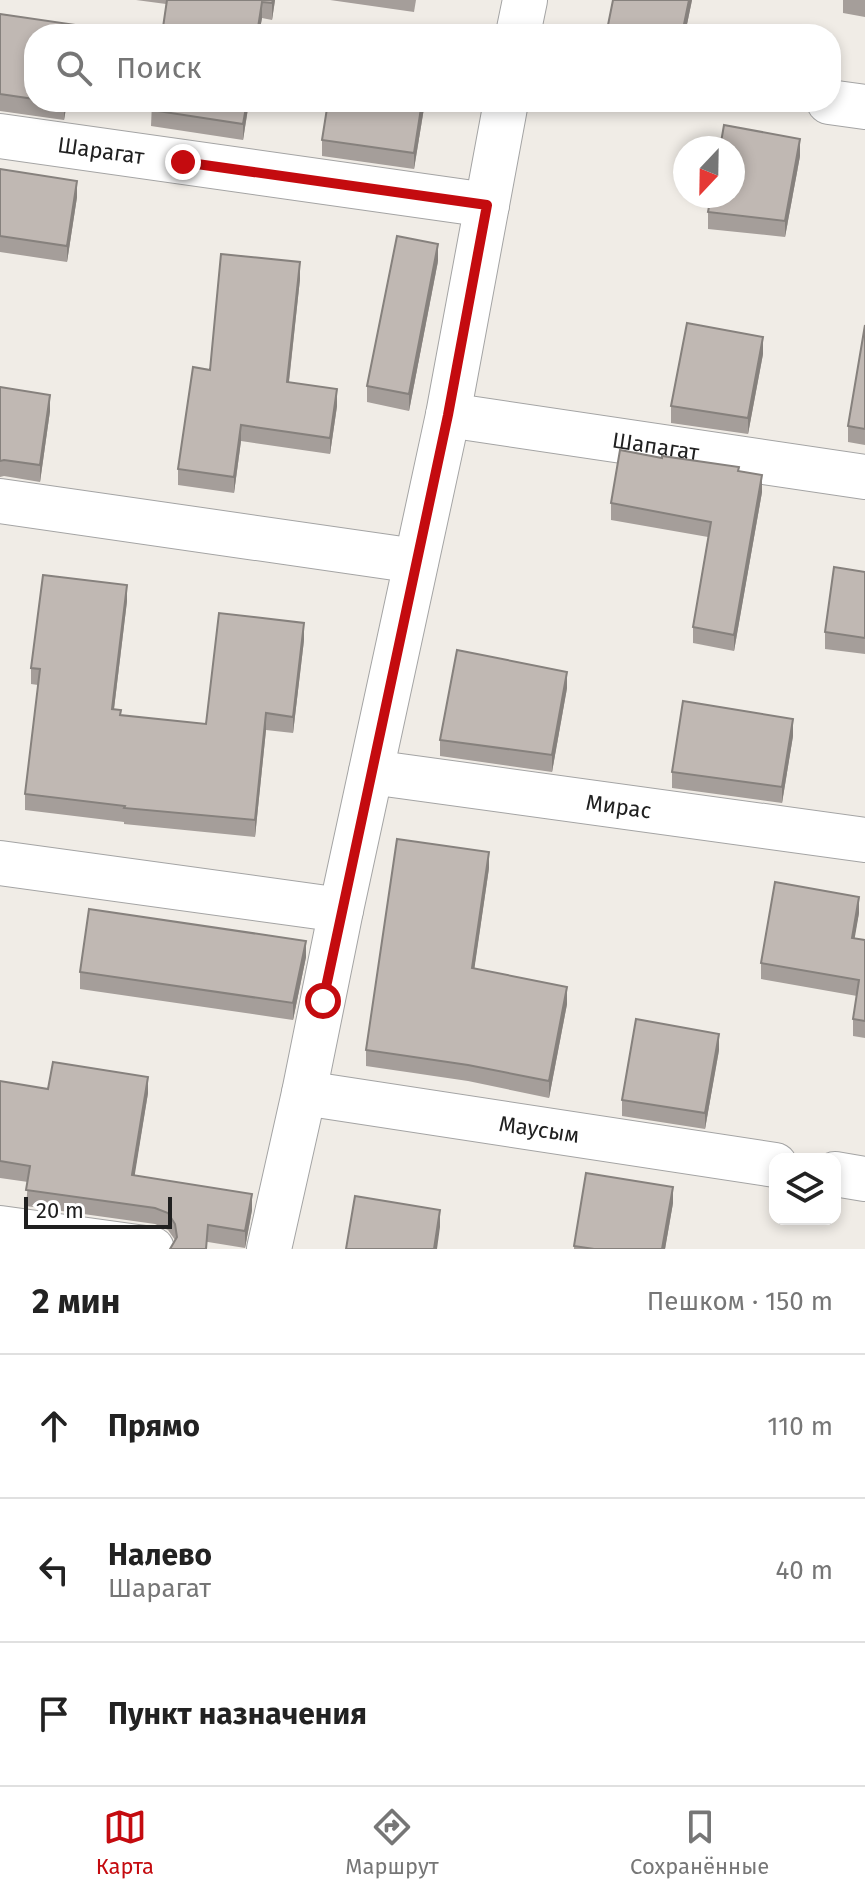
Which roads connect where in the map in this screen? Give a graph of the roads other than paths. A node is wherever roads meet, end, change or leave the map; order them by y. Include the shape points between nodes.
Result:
1 (525, 0) edge
2 (520, 24) edge
3 (841, 104) edge
4 (865, 107) edge
5 (504, 112) edge
6 (0, 136) edge
7 (487, 205) junction
8 (448, 415) junction
9 (865, 477) edge
10 (0, 501) edge
11 (416, 561) junction
12 (371, 772) junction
13 (865, 840) edge
14 (0, 863) edge
15 (341, 910) junction
16 (304, 1093) junction
17 (769, 1164) edge
18 (841, 1175) edge
19 (865, 1179) edge
20 (0, 1228) edge
21 (152, 1249) edge
22 (269, 1249) edge

1 - 2 street
3 - 4 street
5 - 7 street
6 - 7 street, Шарагат
7 - 8 street
8 - 9 street, Шапагат
8 - 11 street
10 - 11 street
11 - 12 street
12 - 13 street, Мирас
12 - 15 street
14 - 15 street
15 - 16 street
16 - 17 street, Маусым
16 - 22 street
18 - 19 street
20 - 21 street

